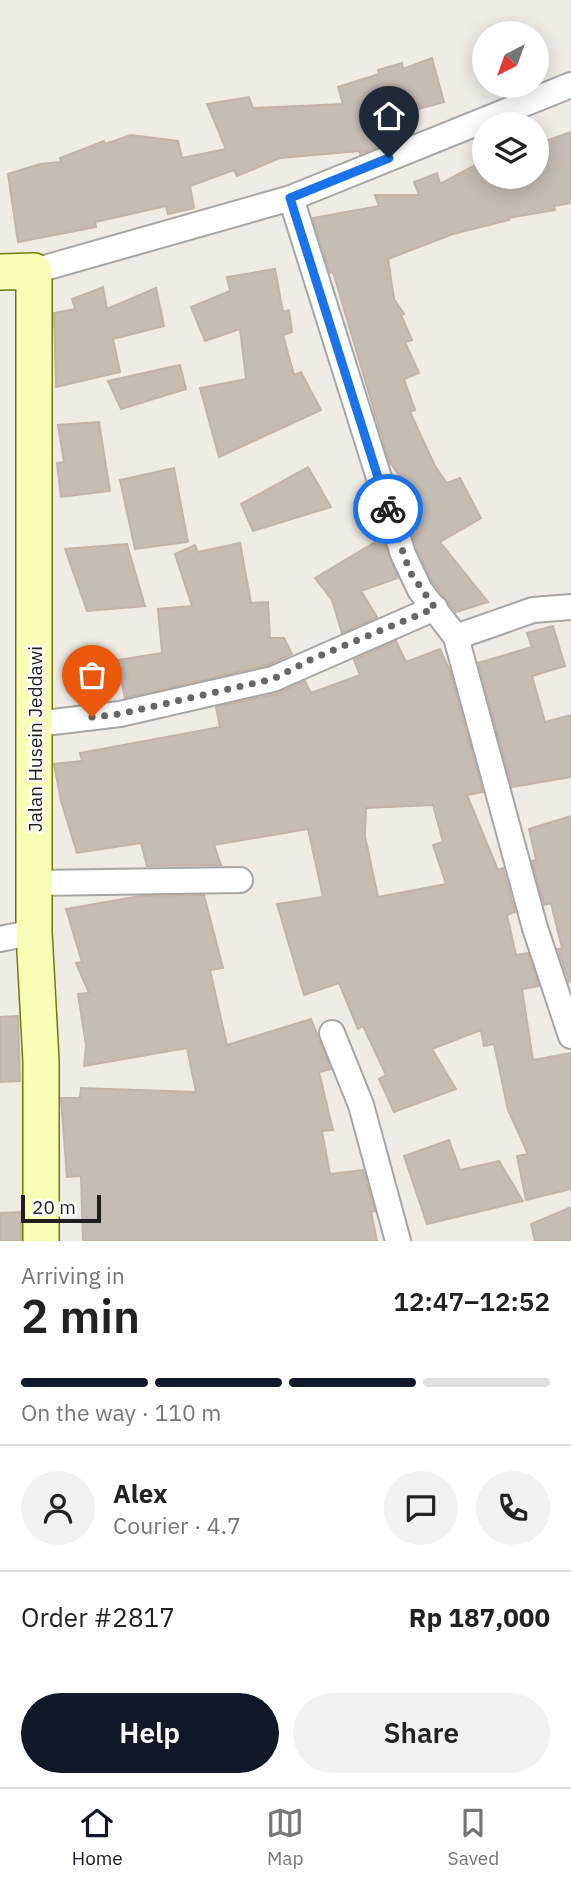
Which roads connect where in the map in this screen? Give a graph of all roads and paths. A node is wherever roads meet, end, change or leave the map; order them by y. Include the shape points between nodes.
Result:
1 (571, 85) edge
2 (290, 198) junction
3 (34, 271) junction
4 (0, 272) edge
5 (571, 607) edge
6 (435, 608) junction
7 (456, 637) junction
8 (36, 724) junction
9 (240, 880) dead end
10 (35, 883) junction
11 (34, 933) junction
12 (0, 939) edge
13 (332, 1033) dead end
14 (571, 1035) edge
15 (41, 1241) edge
16 (398, 1241) edge

1 - 2 street
2 - 3 street
2 - 6 street via 403,554 420,590
3 - 4 street
3 - 8 street, Jalan Husein Jeddawi
5 - 7 street via 533,610
6 - 7 street
6 - 8 street via 273,679 120,714
7 - 14 street via 535,928
8 - 10 street, Jalan Husein Jeddawi
9 - 10 street
10 - 11 street, Jalan Husein Jeddawi
11 - 12 street
11 - 15 street, Jalan Husein Jeddawi via 41,1061
13 - 16 street via 361,1105

